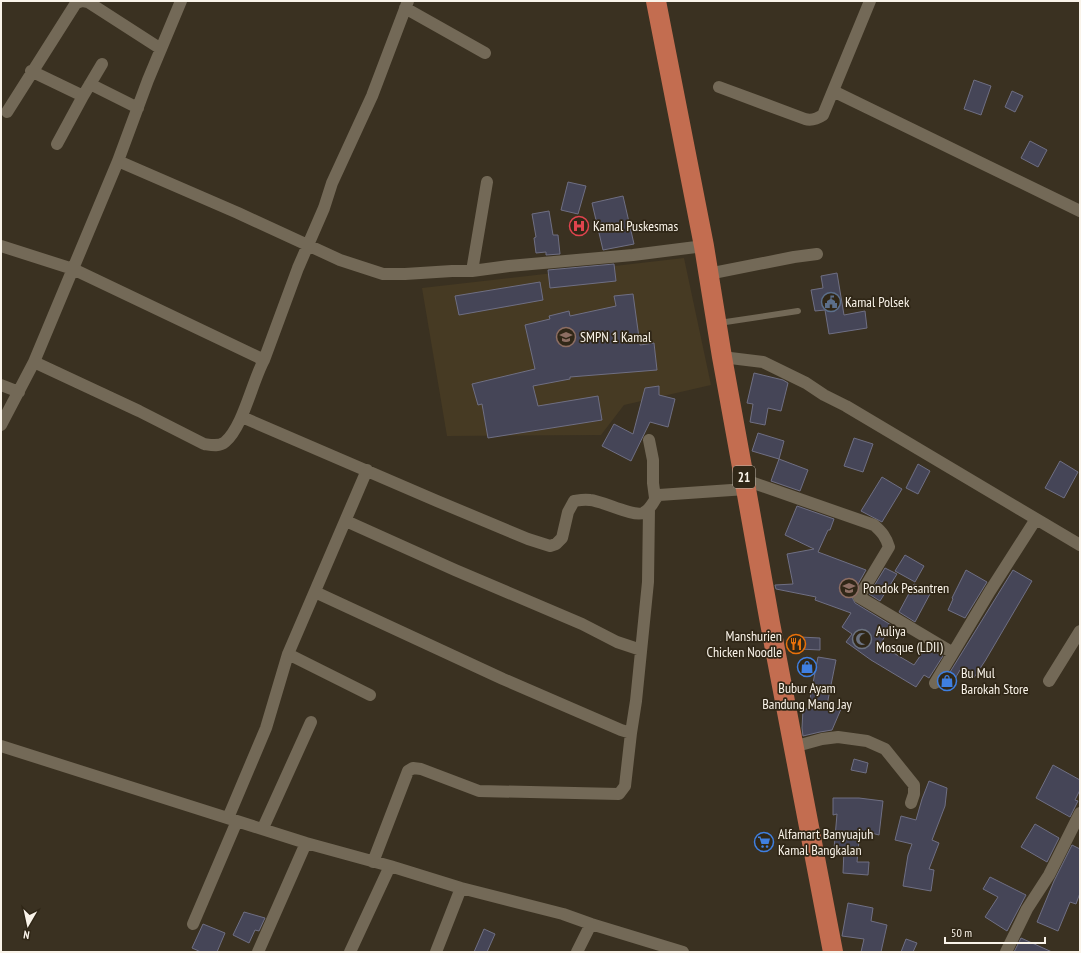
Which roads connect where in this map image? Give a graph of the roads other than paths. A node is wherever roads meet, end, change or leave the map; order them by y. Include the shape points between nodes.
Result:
1 (82, 1) edge
2 (181, 1) edge
3 (656, 1) edge
4 (870, 1) edge
5 (406, 5) edge
6 (161, 49) junction
7 (485, 53) dead end
8 (102, 64) dead end
9 (31, 71) junction
10 (90, 84) junction
11 (719, 87) dead end
12 (833, 91) junction
13 (83, 96) junction
14 (138, 108) junction
15 (7, 112) dead end
16 (57, 144) dead end
17 (118, 161) junction
18 (487, 182) dead end
19 (1080, 211) edge
20 (1, 246) edge
21 (308, 246) junction
22 (704, 246) junction
23 (817, 254) dead end
24 (73, 269) junction
25 (472, 271) junction
26 (708, 274) junction
27 (798, 311) dead end
28 (716, 323) junction
29 (722, 357) junction
30 (264, 360) junction
31 (34, 362) junction
32 (1, 385) edge
33 (19, 392) junction
34 (242, 417) junction
35 (1, 425) edge
36 (648, 440) dead end
37 (367, 470) junction
38 (746, 485) junction
39 (655, 498) junction
40 (649, 509) junction
41 (1036, 519) junction
42 (346, 521) junction
43 (1080, 545) edge
44 (315, 592) junction
45 (1080, 631) edge
46 (641, 650) junction
47 (953, 653) junction
48 (288, 654) junction
49 (1049, 681) dead end
50 (936, 683) dead end
51 (370, 695) dead end
52 (311, 722) dead end
53 (631, 733) junction
54 (1, 746) edge
55 (793, 747) junction
56 (911, 803) dead end
57 (1080, 813) edge
58 (232, 820) junction
59 (263, 828) junction
60 (306, 843) junction
61 (374, 862) junction
62 (390, 866) junction
63 (461, 888) junction
64 (193, 924) dead end
65 (591, 924) junction
66 (258, 952) edge
67 (350, 952) edge
68 (436, 952) edge
69 (577, 952) edge
70 (683, 952) edge
71 (833, 952) edge
72 (1006, 952) edge

1 - 6 street via 88,2
1 - 9 street via 76,3
2 - 6 street
3 - 22 highway, 21
4 - 12 street
5 - 7 street
5 - 21 street via 372,96 332,183
6 - 14 street
8 - 10 street
9 - 13 street
9 - 15 street
10 - 13 street
10 - 14 street
11 - 12 street via 812,120 823,115
12 - 19 street
13 - 16 street
14 - 17 street
17 - 21 street
17 - 24 street
18 - 25 street
20 - 24 street
21 - 25 street via 383,274
21 - 30 street
22 - 25 street
22 - 26 highway, 21
23 - 26 street
24 - 30 street
24 - 31 street
26 - 28 highway, 21
27 - 28 lane
28 - 29 highway, 21
29 - 38 highway, 21
29 - 41 street via 763,362 806,383
30 - 34 street
31 - 33 street
31 - 34 street via 204,444 215,446 224,443
32 - 33 street
33 - 35 street
34 - 37 street
36 - 39 street via 653,460
37 - 40 street via 550,546 562,538 568,512 574,501 591,500 627,512 642,514
37 - 42 street
38 - 39 street via 660,495
38 - 47 street via 874,525 882,532 889,547 859,598
38 - 55 highway, 21
39 - 40 street
40 - 46 street via 648,582
41 - 43 street
41 - 47 street
42 - 44 street
42 - 46 street via 582,624 617,642
44 - 48 street
44 - 53 street via 503,679
45 - 49 street
46 - 53 street
47 - 50 street
48 - 51 street
48 - 58 street via 266,728
52 - 59 street
53 - 61 street via 626,786 619,794 479,791 413,768 408,771
54 - 58 street
55 - 56 street via 838,737 867,741 885,749 914,785
55 - 71 highway, 21
57 - 72 street
58 - 59 street
58 - 64 street
59 - 60 street
60 - 61 street
60 - 66 street
61 - 62 street
62 - 63 street
62 - 67 street
63 - 65 street via 563,914
63 - 68 street
65 - 69 street
65 - 70 street

